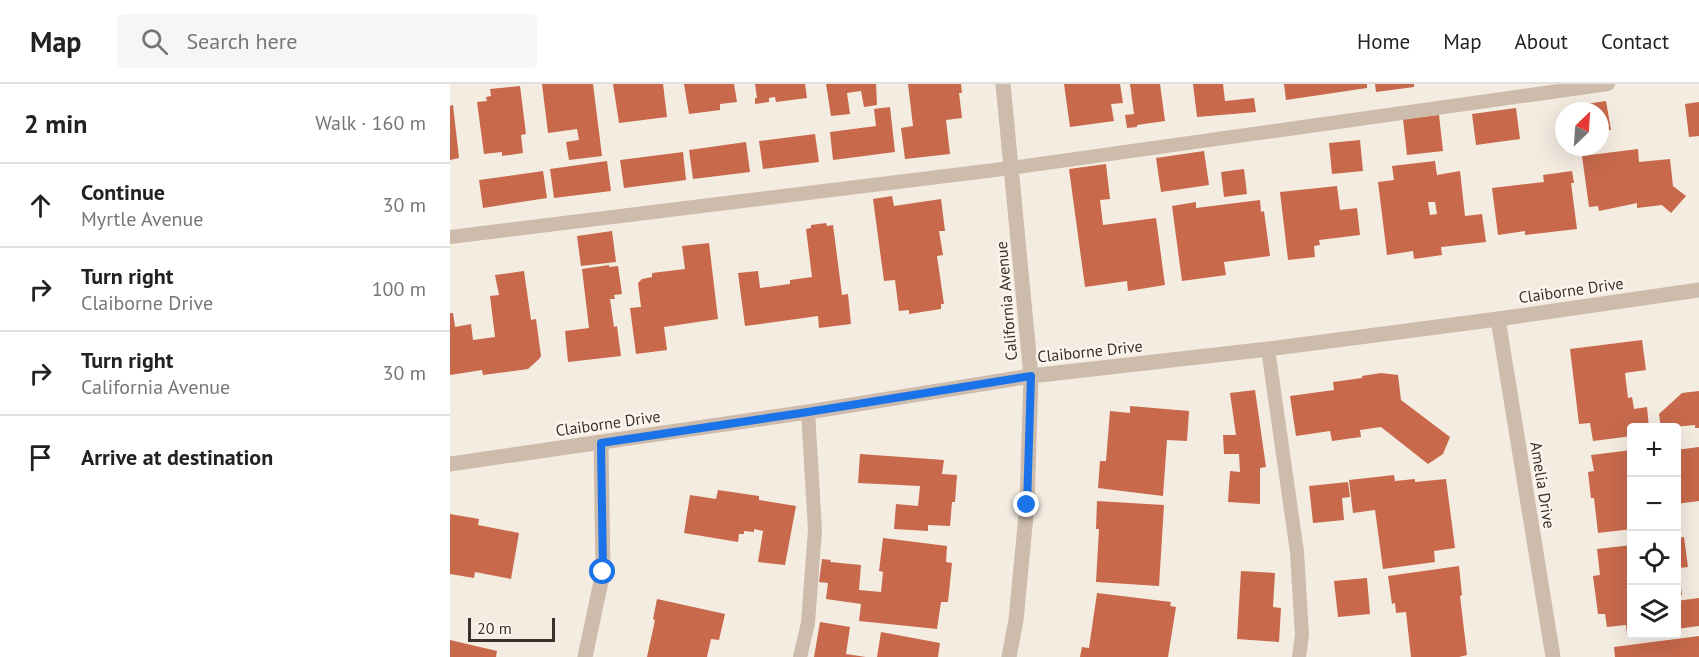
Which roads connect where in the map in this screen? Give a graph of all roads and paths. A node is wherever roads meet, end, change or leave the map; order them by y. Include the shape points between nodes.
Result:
1 (1003, 84) edge
2 (1608, 84) edge
3 (1011, 168) junction
4 (450, 237) edge
5 (1699, 290) edge
6 (1498, 319) junction
7 (1268, 350) junction
8 (1031, 376) junction
9 (808, 412) junction
10 (601, 443) junction
11 (450, 464) edge
12 (585, 657) edge
13 (800, 657) edge
14 (1009, 657) edge
15 (1299, 657) edge
16 (1553, 657) edge

1 - 3 street, California Avenue
2 - 3 lane
3 - 4 lane
3 - 8 street, California Avenue
5 - 6 street, Claiborne Drive
6 - 7 street, Claiborne Drive
6 - 16 street, Amelia Drive
7 - 8 street, Claiborne Drive
7 - 15 lane via 1297,552 1302,635
8 - 9 street, Claiborne Drive
8 - 14 street, California Avenue via 1027,505
9 - 10 street, Claiborne Drive
9 - 13 lane via 815,530 808,623
10 - 11 street, Claiborne Drive
10 - 12 street via 603,572

